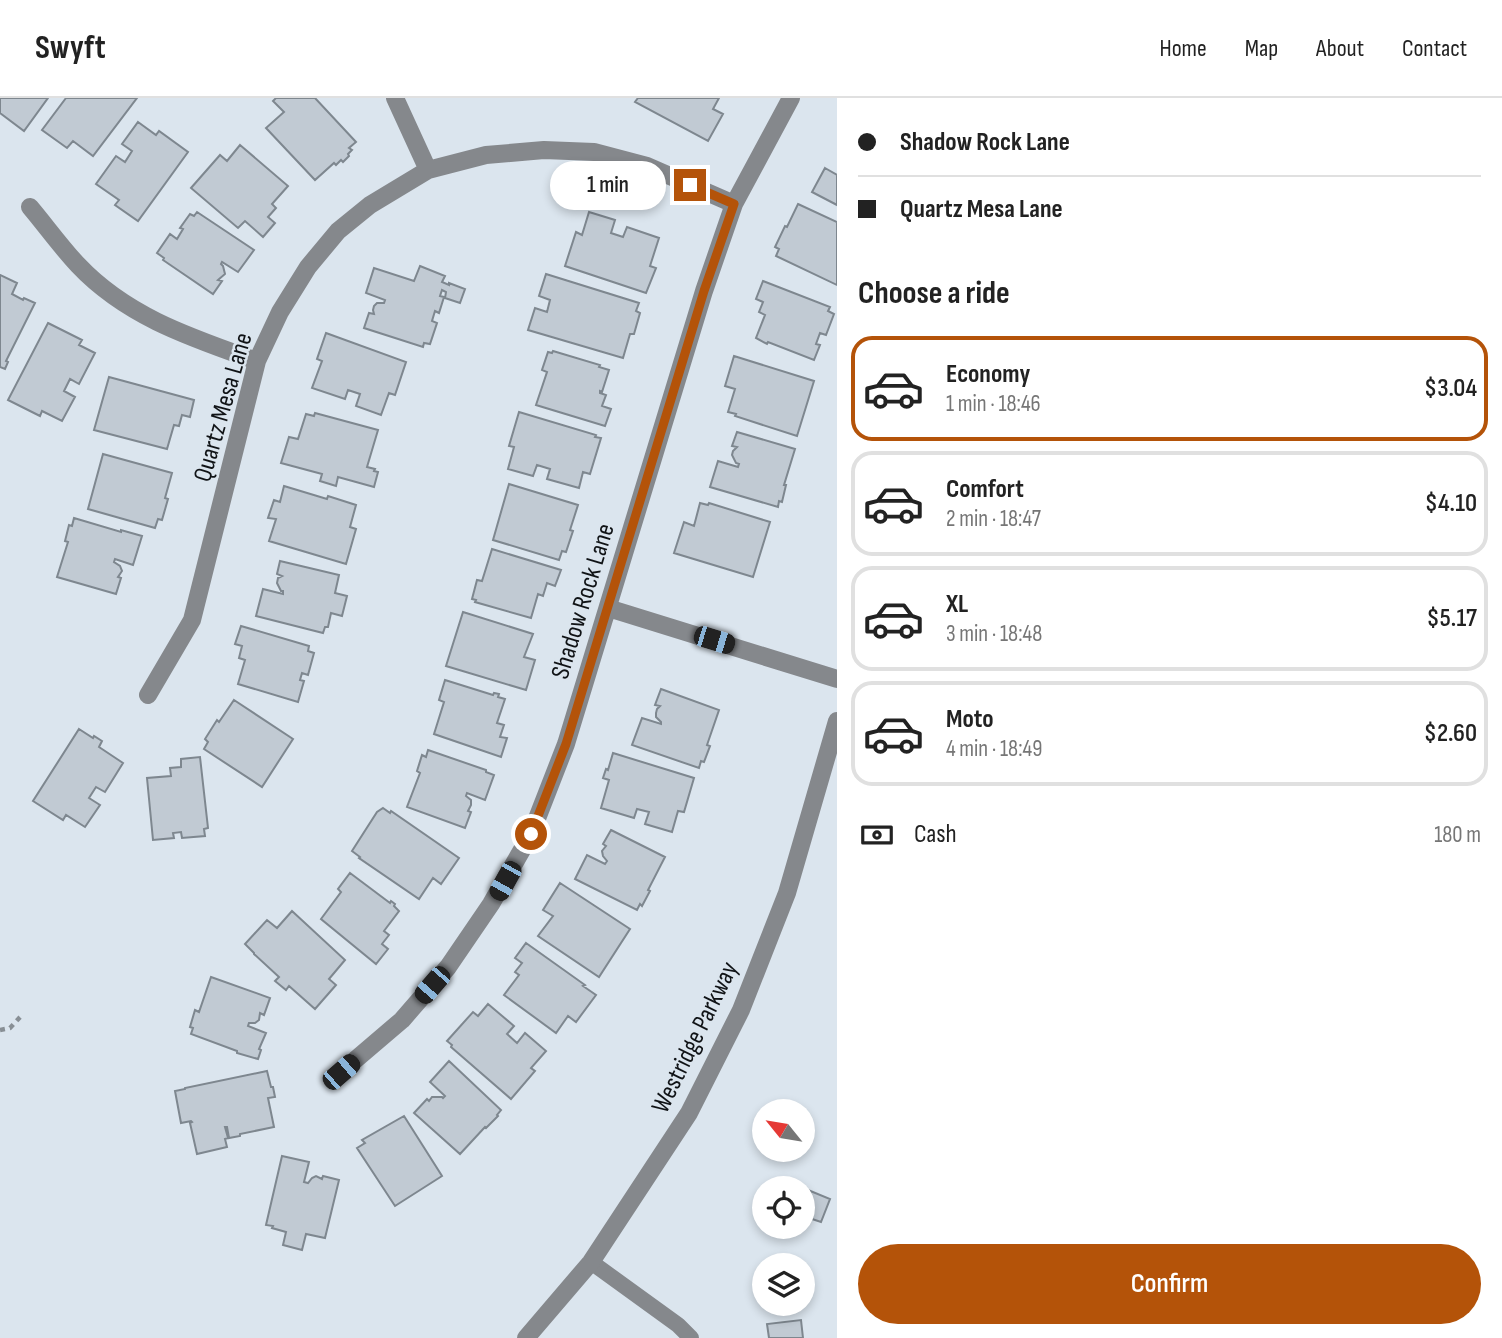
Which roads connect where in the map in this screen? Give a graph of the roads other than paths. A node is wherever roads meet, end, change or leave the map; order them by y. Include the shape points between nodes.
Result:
1 (395, 98) edge
2 (791, 98) edge
3 (428, 170) junction
4 (734, 204) junction
5 (30, 207) dead end
6 (257, 361) junction
7 (608, 608) junction
8 (837, 678) edge
9 (148, 695) dead end
10 (837, 722) edge
11 (341, 1072) dead end
12 (591, 1262) junction
13 (526, 1338) edge
14 (691, 1338) edge

1 - 3 street
2 - 4 street, Shadow Rock Lane
3 - 4 street, Quartz Mesa Lane via 486,155 594,152 647,166
3 - 6 street, Quartz Mesa Lane via 370,205 338,231 287,300
4 - 7 street, Shadow Rock Lane
5 - 6 street via 79,266 113,296 187,337
6 - 9 street, Quartz Mesa Lane via 192,620
7 - 8 street
7 - 11 street, Shadow Rock Lane via 566,744 531,834 491,904 402,1020
10 - 12 street, Westridge Parkway via 787,893 741,1010 689,1113
12 - 13 street, Westridge Parkway
12 - 14 lane

